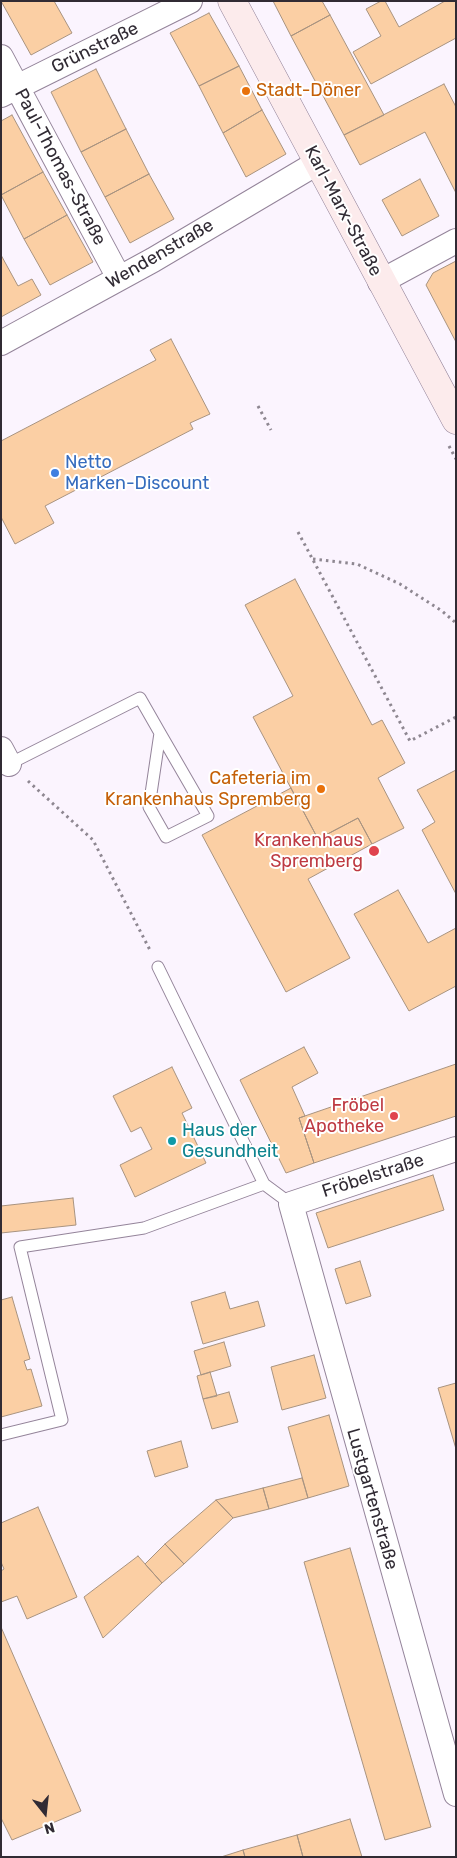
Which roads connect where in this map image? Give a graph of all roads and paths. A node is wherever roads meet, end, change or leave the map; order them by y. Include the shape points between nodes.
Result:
1 (190, 1) edge
2 (232, 1) edge
3 (1, 56) edge
4 (9, 91) edge
5 (317, 163) junction
6 (456, 241) edge
7 (119, 278) junction
8 (380, 282) junction
9 (1, 343) edge
10 (258, 406) dead end
11 (456, 420) edge
12 (271, 430) dead end
13 (298, 532) dead end
14 (312, 559) junction
15 (456, 623) edge
16 (456, 717) edge
17 (160, 733) junction
18 (4, 760) edge
19 (158, 967) joint
20 (456, 1149) edge
21 (264, 1184) junction
22 (290, 1204) junction
23 (1, 1435) edge
24 (456, 1794) edge

1 - 4 street, Grünstraße
2 - 5 main road, Karl-Marx-Straße
3 - 4 street, Paul-Thomas-Straße
4 - 7 street, Paul-Thomas-Straße
5 - 7 street, Wendenstraße
5 - 8 main road, Karl-Marx-Straße
6 - 8 street
7 - 9 street, Wendenstraße
8 - 11 main road, Karl-Marx-Straße
10 - 12 path
13 - 14 path
14 - 15 path via 357,564 400,584 442,610
14 - 16 path via 410,741
17 - 17 lane via 208,816 166,837 150,807
17 - 18 lane via 140,698
18 - 19 path via 93,840
19 - 21 lane
20 - 22 street, Fröbelstraße
21 - 22 lane
21 - 23 lane via 144,1228 20,1247 62,1420
22 - 24 street, Lustgartenstraße

